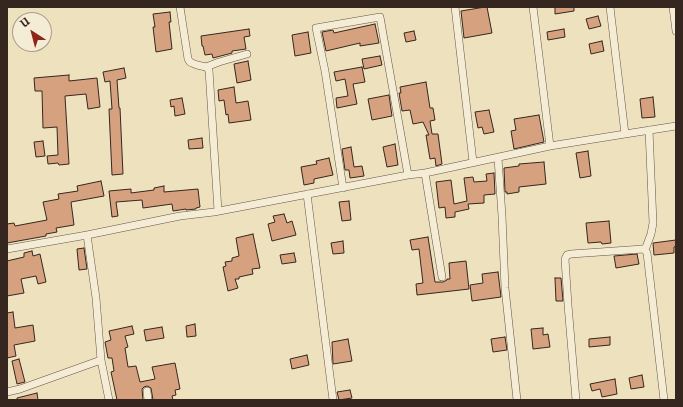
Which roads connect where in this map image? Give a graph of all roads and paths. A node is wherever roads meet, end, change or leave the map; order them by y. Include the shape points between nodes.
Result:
1 (180, 7) edge
2 (455, 7) edge
3 (533, 7) edge
4 (610, 7) edge
5 (673, 7) edge
6 (676, 31) edge
7 (247, 54) dead end
8 (206, 66) junction
9 (676, 126) edge
10 (649, 130) junction
11 (625, 134) junction
12 (550, 146) junction
13 (498, 158) junction
14 (473, 162) junction
15 (425, 173) junction
16 (408, 175) junction
17 (343, 188) junction
18 (307, 194) junction
19 (218, 211) junction
20 (87, 236) junction
21 (7, 249) edge
22 (645, 250) junction
23 (442, 277) dead end
24 (101, 360) junction
25 (147, 391) dead end
26 (7, 392) edge
27 (109, 400) edge
28 (148, 400) edge
29 (333, 400) edge
30 (517, 400) edge
31 (576, 400) edge
32 (664, 400) edge

1 - 8 street via 188,59 197,65
2 - 14 street
3 - 12 street
4 - 11 street
5 - 6 street
7 - 8 street
8 - 19 street via 210,76
9 - 10 street
10 - 11 street
10 - 22 street via 652,223
11 - 12 street
12 - 13 street
13 - 14 street
13 - 30 street via 505,288
14 - 15 street
15 - 16 street
15 - 23 street
16 - 17 street
16 - 17 street via 380,17 316,28
17 - 18 street
18 - 19 street
18 - 29 street
19 - 20 street via 180,216
20 - 21 street
20 - 24 street
22 - 31 street via 571,254 565,259
22 - 32 street
24 - 26 street
24 - 27 street
25 - 28 street

